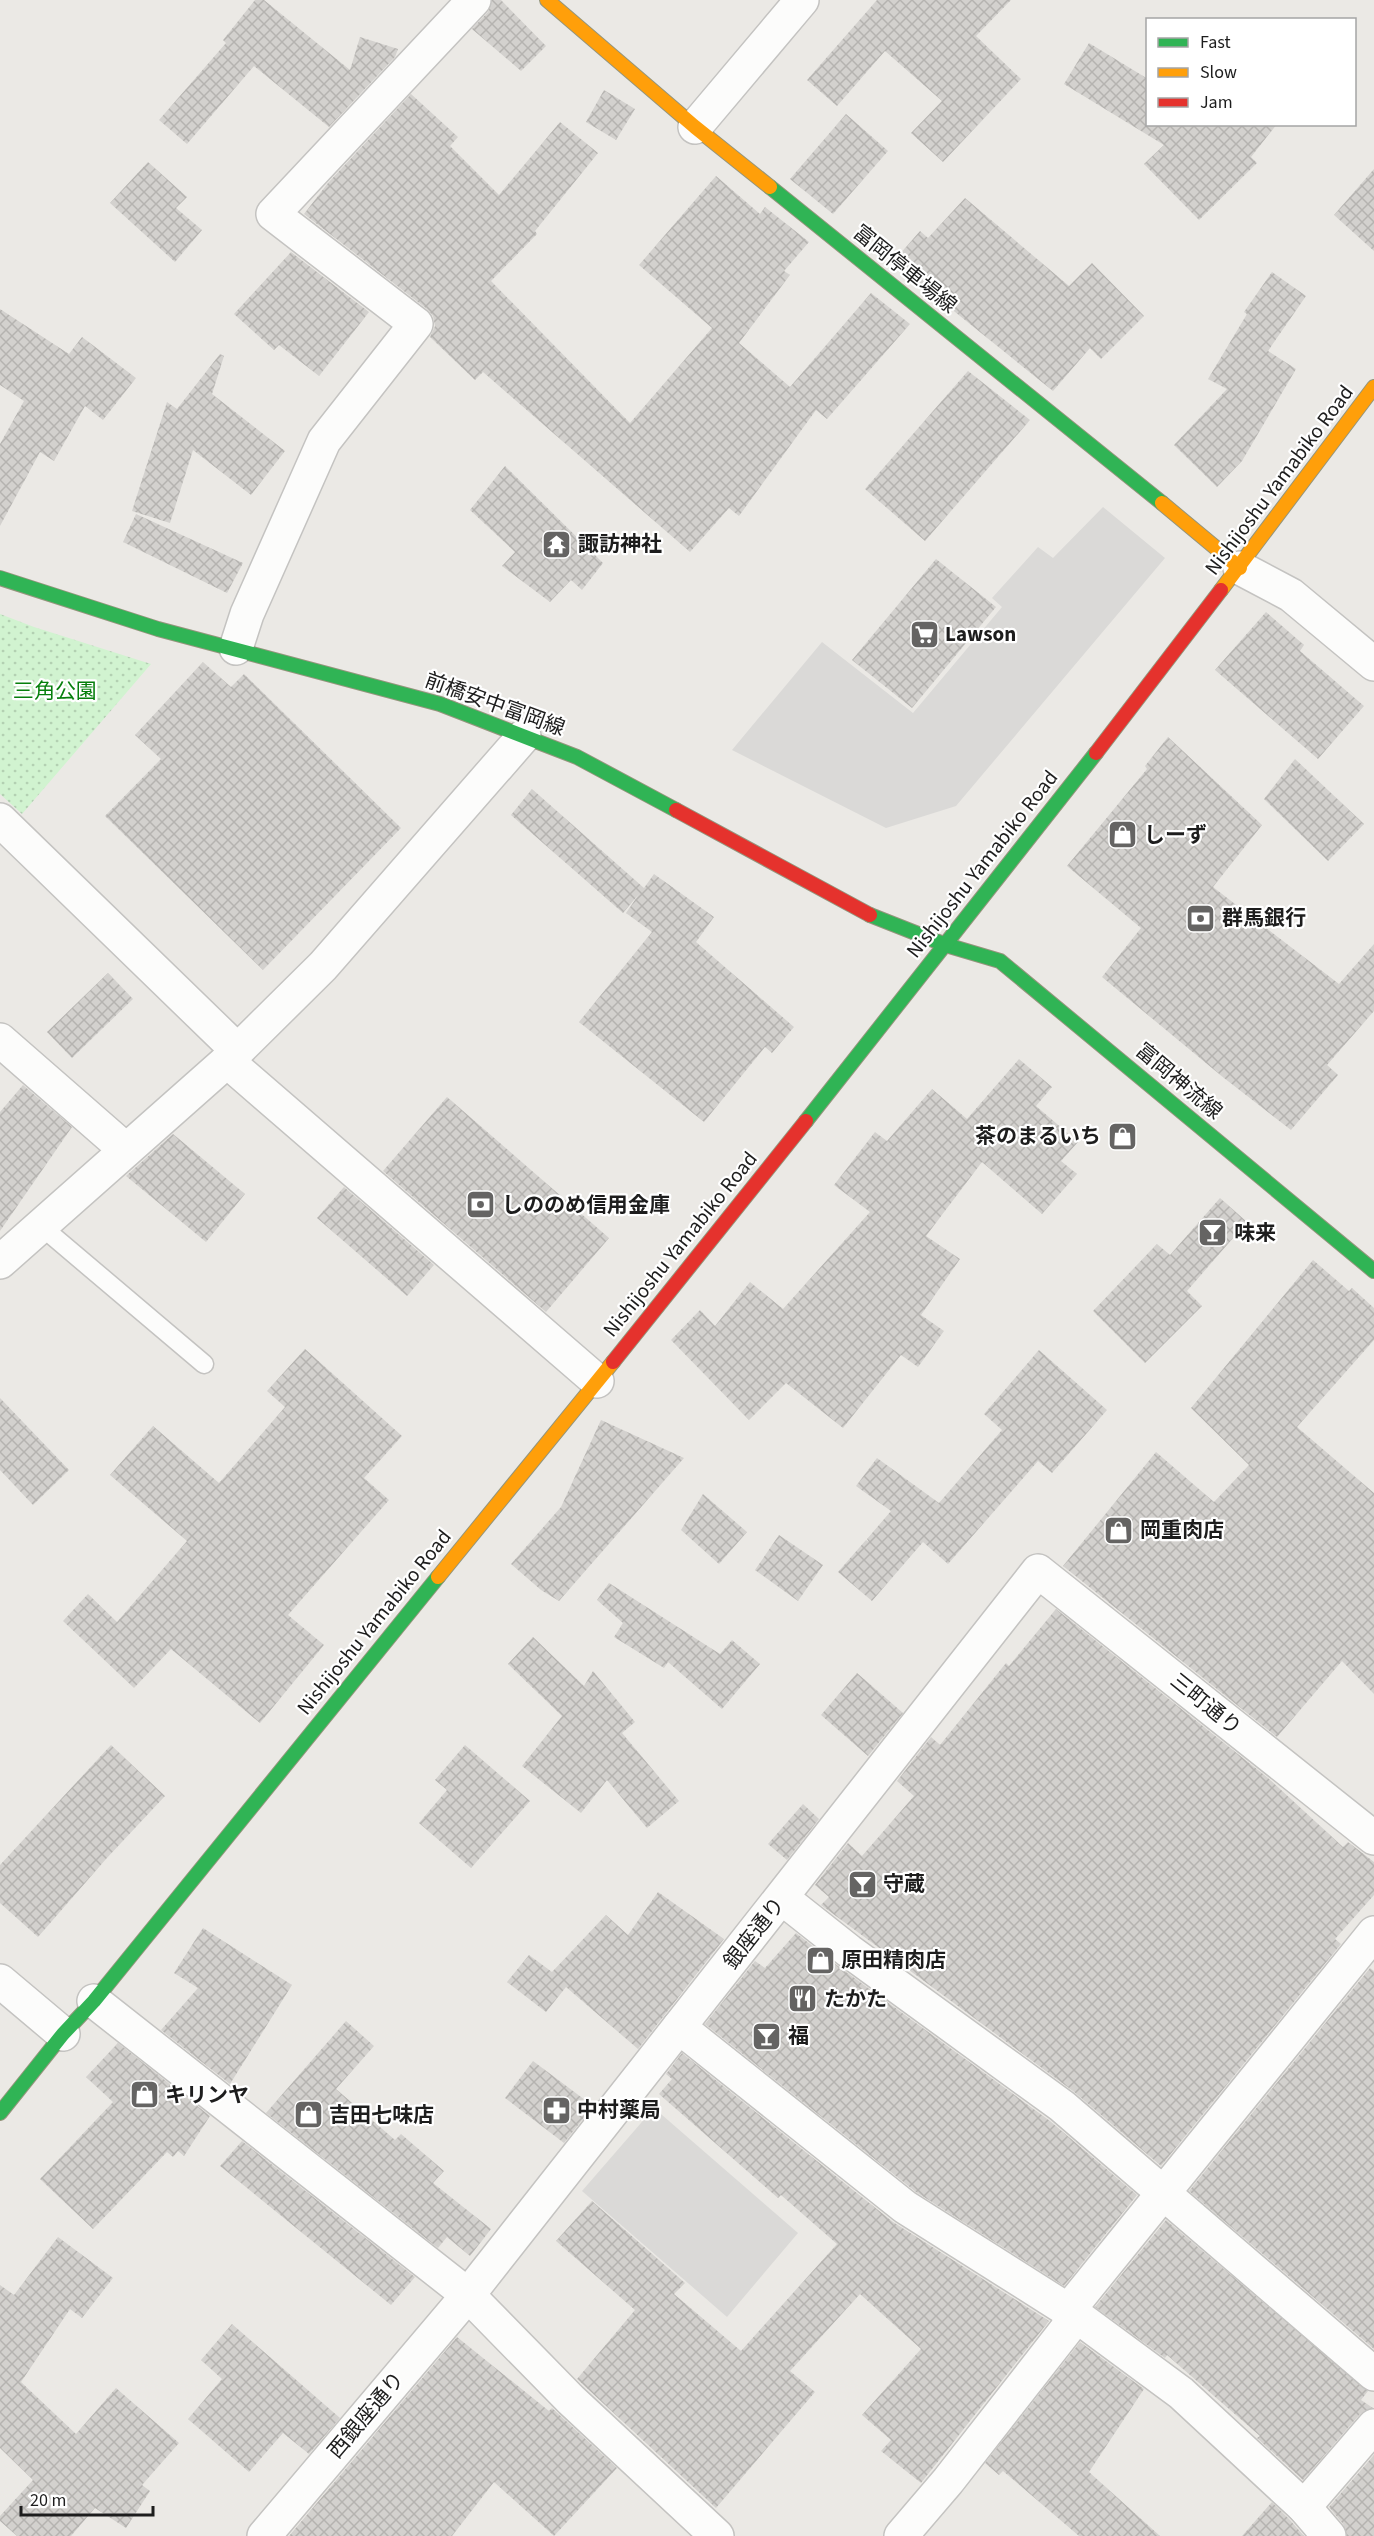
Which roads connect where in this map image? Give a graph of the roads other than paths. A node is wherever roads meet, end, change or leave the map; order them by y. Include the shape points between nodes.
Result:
1 (474, 0) edge
2 (547, 0) edge
3 (802, 0) edge
4 (695, 127) junction
5 (1374, 387) edge
6 (1240, 568) junction
7 (0, 578) edge
8 (236, 648) junction
9 (1374, 664) edge
10 (524, 736) junction
11 (0, 820) edge
12 (946, 945) junction
13 (0, 1040) edge
14 (232, 1056) junction
15 (126, 1150) junction
16 (41, 1226) junction
17 (0, 1262) edge
18 (1374, 1271) edge
19 (204, 1364) dead end
20 (597, 1381) junction
21 (1038, 1571) joint
22 (1374, 1838) edge
23 (782, 1898) junction
24 (1374, 1933) edge
25 (0, 1981) edge
26 (94, 2001) junction
27 (680, 2027) junction
28 (63, 2034) junction
29 (0, 2113) edge
30 (1163, 2191) junction
31 (468, 2295) junction
32 (1074, 2314) junction
33 (1374, 2374) edge
34 (1374, 2426) edge
35 (1304, 2507) junction
36 (264, 2536) edge
37 (717, 2536) edge
38 (901, 2536) edge
39 (1329, 2536) edge

1 - 8 street via 273,214 416,324 324,441
2 - 4 main road, 富岡停車場線
3 - 4 street
4 - 6 main road, 富岡停車場線
5 - 6 main road, Nishijoshu Yamabiko Road
6 - 9 street via 1292,595
6 - 12 main road, Nishijoshu Yamabiko Road
7 - 8 main road, 前橋安中富岡線 via 158,629
8 - 10 main road, 前橋安中富岡線 via 440,704
10 - 12 main road, 前橋安中富岡線 via 577,757 875,918
10 - 14 street via 323,966
11 - 14 street
12 - 18 main road, 富岡神流線 via 1000,961
12 - 20 main road, Nishijoshu Yamabiko Road
13 - 15 street
14 - 15 street
14 - 20 street
15 - 16 street
16 - 17 street
16 - 19 lane
20 - 26 main road, Nishijoshu Yamabiko Road
21 - 22 street, 三町通り
21 - 23 street, 銀座通り
23 - 27 street, 銀座通り
23 - 30 street via 1062,2106
24 - 30 street
25 - 28 street
26 - 28 main road, Nishijoshu Yamabiko Road
26 - 31 street
27 - 31 street, 銀座通り
27 - 32 street via 905,2206
28 - 29 main road, Nishijoshu Yamabiko Road
30 - 32 street via 1075,2302
30 - 33 street
31 - 36 street, 西銀座通り
31 - 37 street via 571,2400
32 - 35 street via 1181,2393
32 - 38 street via 1066,2330
34 - 35 street
35 - 39 street

